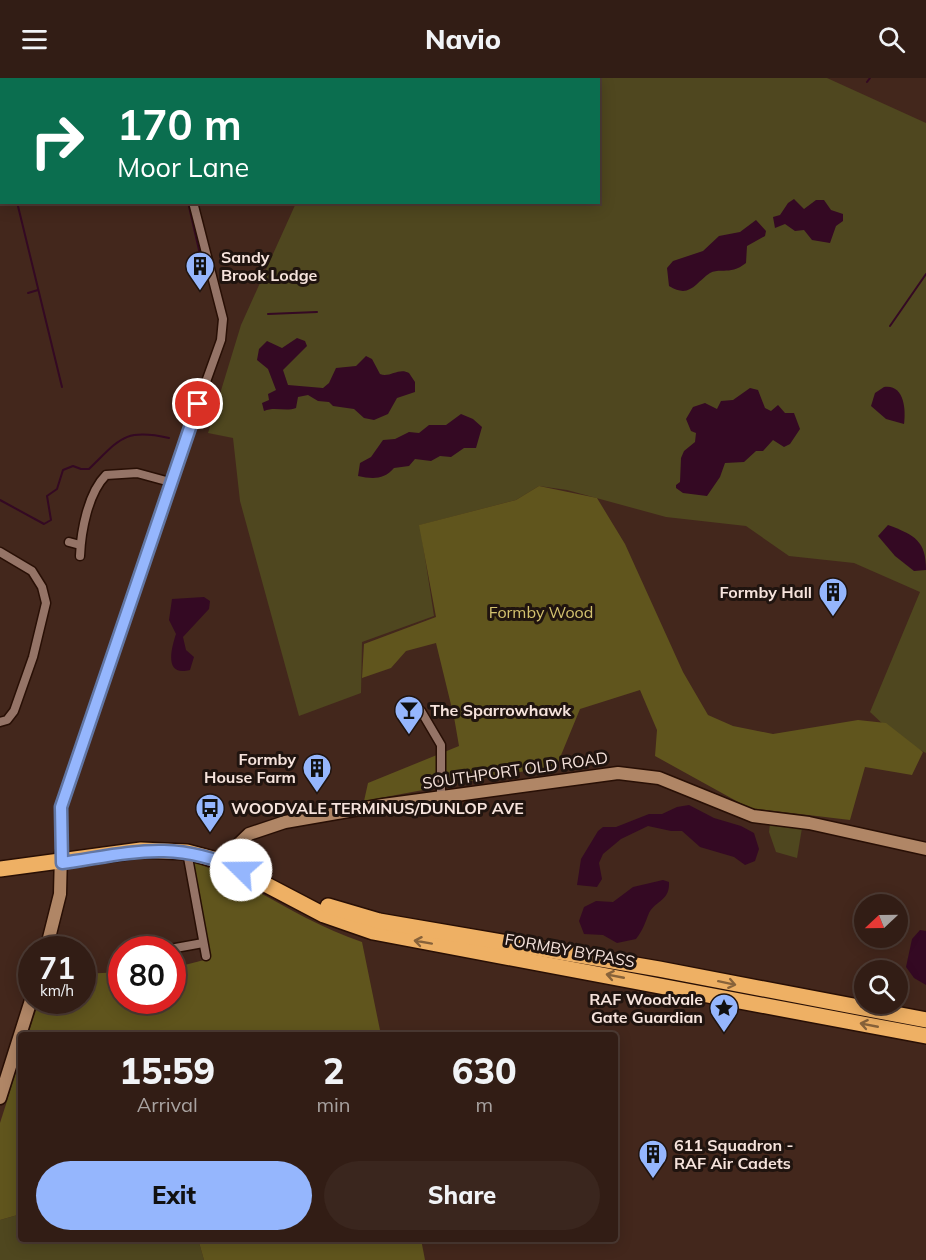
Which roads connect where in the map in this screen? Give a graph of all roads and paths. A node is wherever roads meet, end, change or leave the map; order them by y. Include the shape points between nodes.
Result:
1 (194, 204) edge
2 (170, 482) junction
3 (69, 542) dead end
4 (80, 544) junction
5 (0, 552) edge
6 (80, 556) dead end
7 (421, 711) dead end
8 (0, 722) edge
9 (441, 798) junction
10 (926, 849) edge
11 (187, 852) junction
12 (224, 857) junction
13 (61, 858) junction
14 (0, 868) edge
15 (50, 936) edge
16 (203, 943) junction
17 (186, 946) edge
18 (206, 956) dead end
19 (629, 964) junction
20 (700, 993) junction
21 (27, 1014) edge
22 (926, 1020) edge
23 (21, 1032) edge
24 (926, 1036) edge
25 (18, 1041) edge
26 (0, 1098) edge

1 - 2 street via 224,319 221,340
2 - 4 street via 137,473 106,475 94,495
2 - 13 street via 61,807
3 - 4 street
4 - 6 street
5 - 8 street via 32,571 46,603 14,711
7 - 9 street via 441,745
9 - 10 street, SOUTHPORT OLD ROAD via 618,773 659,778 753,816 809,823
9 - 12 street, SOUTHPORT OLD ROAD via 285,822 249,834
11 - 12 highway
11 - 13 highway via 141,850
11 - 16 street
12 - 13 highway via 182,842 151,841
12 - 19 highway, FORMBY BYPASS via 328,906 356,915
20 -> 12 highway, FORMBY BYPASS via 373,932 324,915
13 - 14 highway
13 - 15 street via 60,894
16 - 17 street
16 - 18 street
19 - 20 highway via 697,984
19 -> 22 highway, FORMBY BYPASS
24 -> 20 highway, FORMBY BYPASS
21 - 23 street
25 - 26 street

